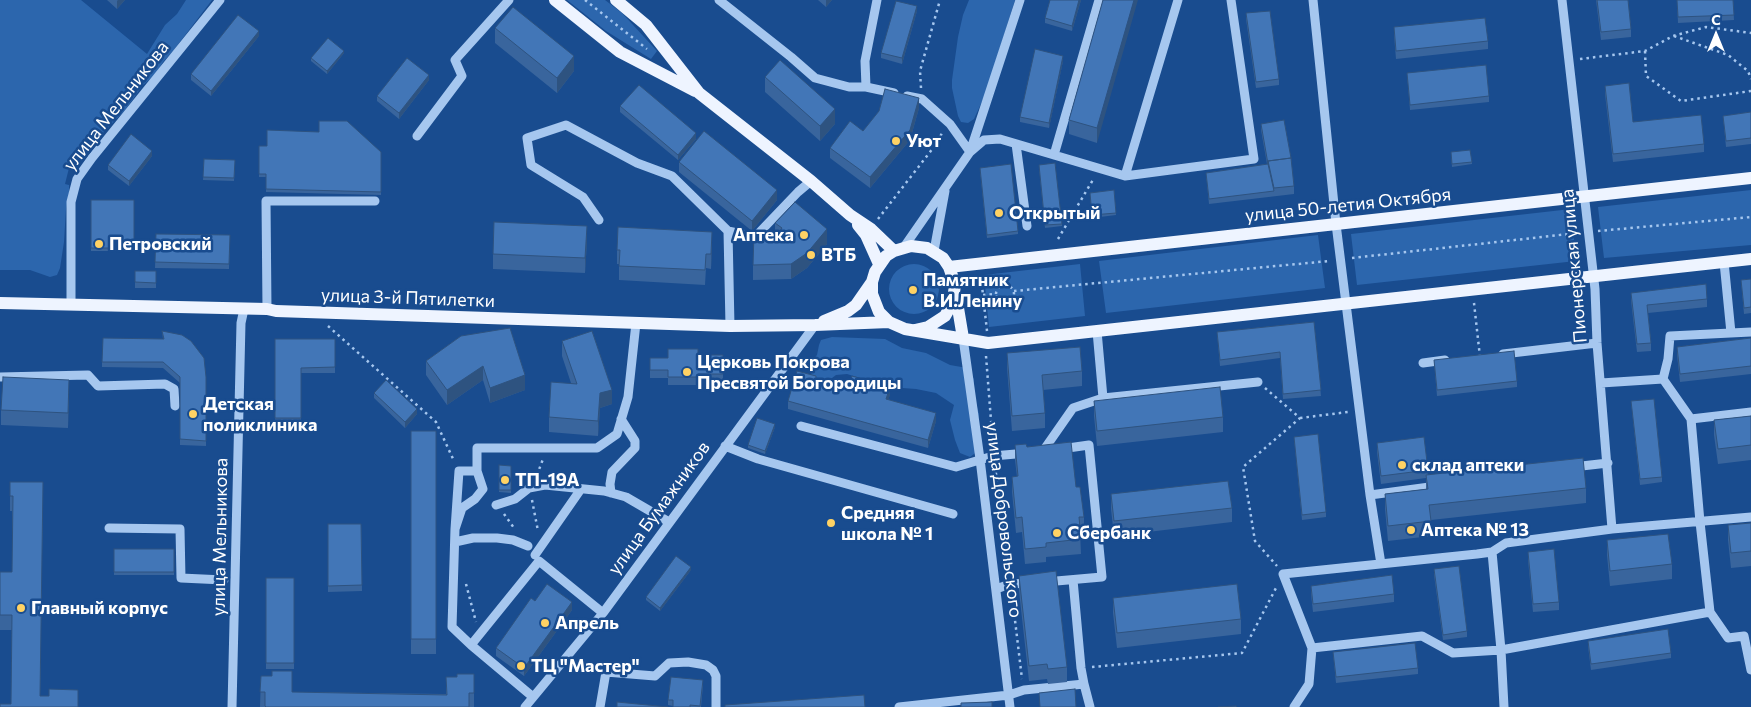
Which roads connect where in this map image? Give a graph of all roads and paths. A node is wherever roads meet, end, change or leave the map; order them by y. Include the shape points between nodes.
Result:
1 (220, 0) edge
2 (509, 0) edge
3 (555, 0) edge
4 (586, 0) edge
5 (616, 0) edge
6 (719, 0) edge
7 (877, 0) edge
8 (940, 0) edge
9 (1020, 0) edge
10 (1099, 0) edge
11 (1178, 0) edge
12 (1231, 0) edge
13 (1313, 0) edge
14 (1562, 0) edge
15 (1751, 32) edge
16 (1672, 36) junction
17 (1645, 51) junction
18 (650, 52) dead end
19 (1569, 60) junction
20 (1751, 79) edge
21 (866, 87) junction
22 (1751, 91) edge
23 (699, 93) junction
24 (922, 99) junction
25 (944, 129) dead end
26 (417, 136) dead end
27 (1016, 144) junction
28 (970, 152) junction
29 (1054, 155) junction
30 (1099, 169) junction
31 (1126, 176) junction
32 (1751, 178) edge
33 (810, 181) junction
34 (946, 186) junction
35 (1584, 196) junction
36 (375, 201) dead end
37 (850, 216) junction
38 (1751, 217) edge
39 (599, 220) dead end
40 (1336, 224) junction
41 (1028, 226) dead end
42 (871, 229) junction
43 (728, 231) junction
44 (1589, 232) junction
45 (1058, 239) dead end
46 (899, 249) junction
47 (934, 251) junction
48 (1341, 259) junction
49 (1751, 259) edge
50 (1724, 262) junction
51 (980, 263) junction
52 (879, 264) junction
53 (950, 266) junction
54 (1594, 276) junction
55 (872, 282) junction
56 (1014, 291) junction
57 (955, 292) junction
58 (996, 294) junction
59 (982, 295) junction
60 (1474, 302) dead end
61 (0, 303) edge
62 (71, 304) junction
63 (1346, 304) junction
64 (244, 308) junction
65 (267, 309) junction
66 (889, 322) junction
67 (636, 323) junction
68 (326, 325) dead end
69 (815, 325) junction
70 (730, 326) junction
71 (915, 330) junction
72 (1097, 331) junction
73 (1751, 332) edge
74 (1731, 333) junction
75 (963, 338) junction
76 (988, 343) junction
77 (1597, 343) junction
78 (1480, 357) joint
79 (1452, 360) edge
80 (1423, 362) dead end
81 (0, 377) edge
82 (1663, 379) junction
83 (1258, 382) joint
84 (1601, 383) junction
85 (1103, 398) junction
86 (175, 406) dead end
87 (1360, 410) junction
88 (1751, 412) edge
89 (1300, 418) junction
90 (622, 419) junction
91 (1691, 419) junction
92 (801, 426) dead end
93 (725, 446) junction
94 (1043, 451) junction
95 (993, 456) junction
96 (980, 459) junction
97 (1608, 462) junction
98 (1568, 468) edge
99 (459, 471) junction
100 (477, 471) junction
101 (1449, 484) edge
102 (581, 489) junction
103 (611, 493) junction
104 (1370, 495) junction
105 (496, 505) joint
106 (953, 514) dead end
107 (1751, 517) edge
108 (669, 522) junction
109 (1700, 522) junction
110 (110, 528) dead end
111 (455, 529) junction
112 (1612, 529) junction
113 (455, 542) junction
114 (528, 546) joint
115 (1492, 552) junction
116 (535, 555) dead end
117 (1380, 564) junction
118 (454, 568) junction
119 (1284, 574) junction
120 (224, 580) dead end
121 (1073, 580) junction
122 (1010, 584) junction
123 (996, 589) junction
124 (1710, 612) junction
125 (603, 613) junction
126 (479, 635) junction
127 (1747, 636) edge
128 (471, 645) junction
129 (1312, 648) junction
130 (1501, 650) junction
131 (1081, 668) junction
132 (1751, 670) edge
133 (1084, 684) junction
134 (1024, 690) junction
135 (1009, 695) junction
136 (533, 697) junction
137 (232, 707) edge
138 (525, 707) edge
139 (600, 707) edge
140 (716, 707) edge
141 (899, 707) edge
142 (1010, 707) edge
143 (1090, 707) edge
144 (1294, 707) edge
145 (1504, 707) edge

1 - 62 street, улица Мельникова via 77,179 71,202
2 - 26 street via 455,60 462,76
3 - 23 main road via 620,52
4 - 18 path
5 - 23 main road via 646,25
6 - 21 street via 815,78 849,87
7 - 21 street via 865,62
8 - 24 path via 920,71
9 - 28 street
10 - 29 street
11 - 31 street
12 - 31 street via 1254,159
13 - 40 street
14 - 19 street, Пионерская улица
15 - 16 path via 1706,27
16 - 17 path
16 - 20 path via 1728,55 1748,71
17 - 19 path
17 - 22 path via 1646,76 1682,101
19 - 35 street, Пионерская улица
21 - 24 street
23 - 33 main road
24 - 28 street via 950,124
25 - 42 path via 937,144
27 - 28 street via 1000,139 984,140
27 - 29 street
27 - 41 street
28 - 34 street
29 - 30 street
30 - 31 street
30 - 45 path
32 - 35 main road, улица 50-летия Октября
33 - 37 main road
33 - 43 street via 755,236
34 - 46 street
34 - 47 street
35 - 40 main road, улица 50-летия Октября
35 - 44 street, Пионерская улица
36 - 65 street via 266,201
37 - 42 main road
37 - 52 main road via 866,235
38 - 44 path
39 - 43 street via 583,197 531,165 528,138 566,126 636,163 672,176
40 - 48 street
40 - 51 main road, улица 50-летия Октября
42 - 46 main road
43 - 70 street
44 - 48 path
44 - 54 street, Пионерская улица
46 - 47 main road via 918,246
46 - 52 main road
47 - 53 main road
48 - 56 path
48 - 63 street
49 - 50 main road
50 - 54 main road
50 - 74 street
51 - 53 main road, улица 50-летия Октября
51 - 59 path
52 - 55 main road
53 - 57 main road
54 - 63 main road
54 - 77 street, Пионерская улица
55 - 66 main road via 875,305
55 - 69 main road via 856,305
56 - 58 path via 1006,284 1000,286
56 - 58 path via 1014,298 1007,303 1001,302
57 - 71 main road via 945,316 928,327
57 - 75 main road
58 - 59 path
59 - 76 path
60 - 78 path
61 - 62 main road, улица 3-й Пятилетки
62 - 64 main road, улица 3-й Пятилетки
63 - 72 main road
63 - 87 street
64 - 65 main road, улица 3-й Пятилетки
64 - 137 street, улица Мельникова via 241,323
65 - 67 main road, улица 3-й Пятилетки
66 - 69 main road, улица 3-й Пятилетки
66 - 71 main road
67 - 70 main road, улица 3-й Пятилетки
67 - 90 street via 628,397
68 - 99 path via 436,422
69 - 70 main road, улица 3-й Пятилетки
69 - 93 street, улица Бумажников
71 - 75 main road
72 - 76 main road
72 - 85 street
73 - 74 street
74 - 82 street via 1670,336
75 - 76 main road
75 - 96 street, улица Добровольского
76 - 95 path via 986,355
77 - 78 street
77 - 84 street, Пионерская улица
79 - 80 street
81 - 86 street via 88,376 98,386 165,384 174,389
82 - 84 street
82 - 91 street
83 - 85 street
83 - 89 path
84 - 97 street, Пионерская улица
85 - 94 street via 1073,408
87 - 89 path
87 - 104 street
88 - 91 street
89 - 119 path via 1243,467 1255,541
90 - 100 street via 617,434 597,448 477,448
90 - 103 street via 635,441 635,448 612,472
91 - 109 street
92 - 96 street via 956,467
93 - 106 street via 758,459
93 - 108 street, улица Бумажников
94 - 95 street
94 - 121 street via 1089,445 1102,577
95 - 96 street
95 - 122 path
96 - 123 street, улица Добровольского
97 - 98 street
97 - 112 street, Пионерская улица
99 - 100 street
99 - 111 street
100 - 111 street via 483,489 475,500 462,508
101 - 104 street
102 - 103 street
102 - 105 street via 545,485 528,488 515,499
102 - 116 street
103 - 108 street via 626,497
104 - 117 street
105 - 114 path
107 - 109 street
108 - 125 street, улица Бумажников
109 - 112 street
109 - 124 street
110 - 120 street via 180,529 181,578
111 - 113 street
112 - 115 street via 1506,543
113 - 114 street via 497,538
113 - 118 street
115 - 117 street
115 - 130 street
117 - 119 street
118 - 126 path via 462,568
118 - 128 street via 452,627
119 - 129 street
119 - 131 path via 1242,654
121 - 122 street
121 - 131 street
122 - 123 street
122 - 134 path
123 - 135 street, улица Добровольского
124 - 127 street via 1728,638
124 - 130 street
125 - 126 street via 539,561
125 - 136 street, улица Бумажников
126 - 128 street
127 - 132 street
128 - 136 street
129 - 130 street via 1422,636 1454,653
129 - 144 street via 1309,684
130 - 145 street
131 - 133 street
133 - 134 street
133 - 143 street
134 - 135 street
135 - 141 street
135 - 142 street, улица Добровольского
136 - 138 street, улица Бумажников
139 - 140 street via 606,672 654,676 670,663 688,662 713,670 716,676

